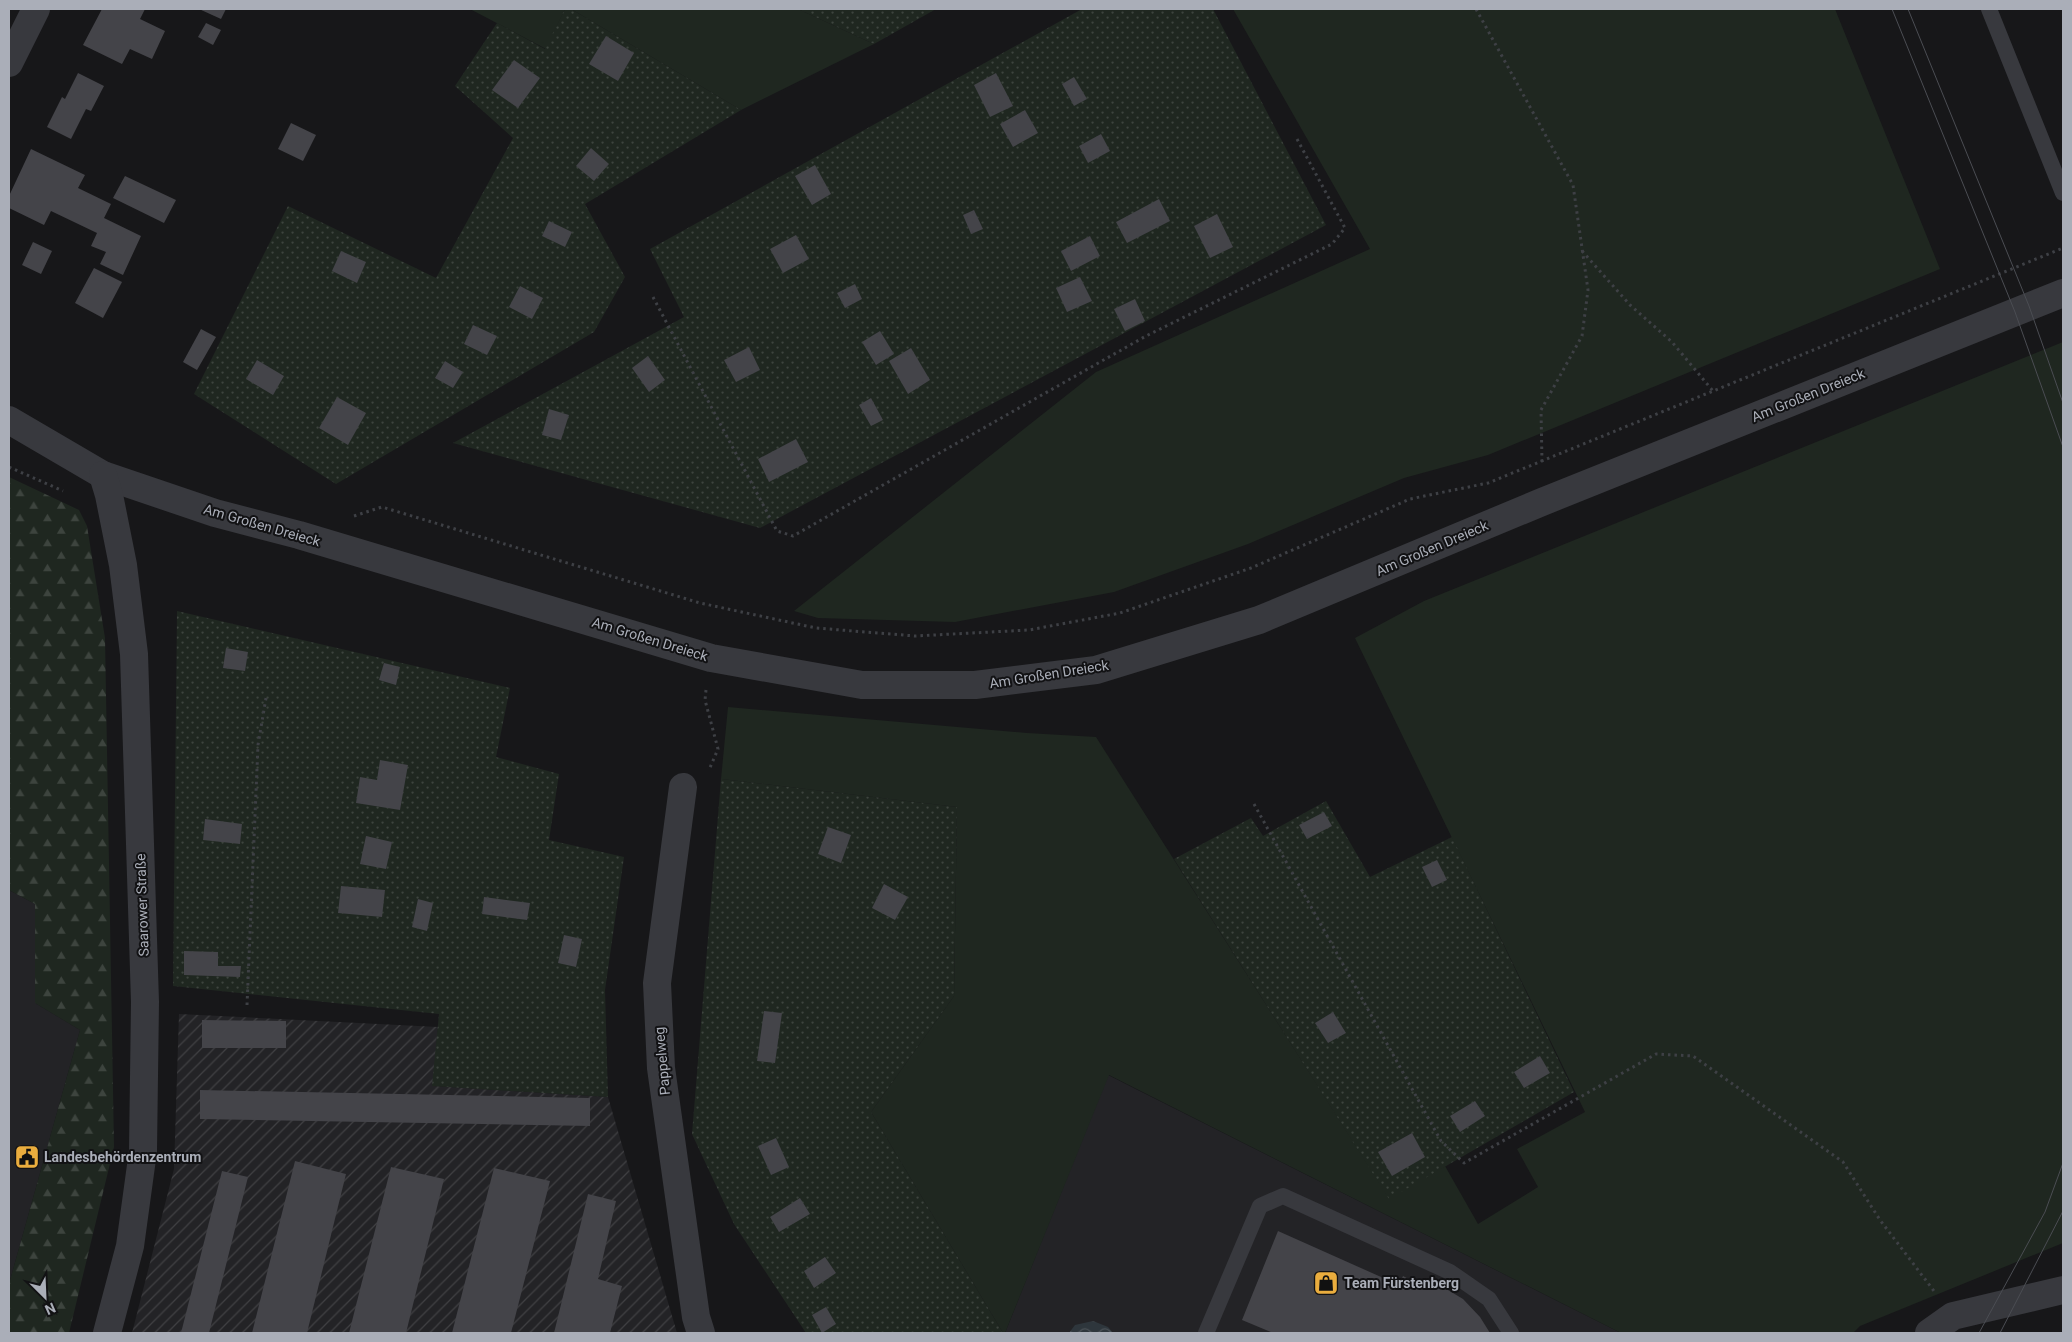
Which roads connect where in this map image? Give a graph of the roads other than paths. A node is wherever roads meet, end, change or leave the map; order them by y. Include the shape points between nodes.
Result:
1 (36, 9) edge
2 (1988, 9) edge
3 (9, 63) edge
4 (2063, 193) edge
5 (2063, 292) edge
6 (9, 420) edge
7 (103, 475) junction
8 (683, 787) road end
9 (2063, 1290) edge
10 (107, 1333) edge
11 (701, 1333) edge
12 (1206, 1333) edge
13 (1511, 1333) edge
14 (1929, 1333) edge

1 - 3 street
2 - 4 lane
5 - 7 street, Am Großen Dreieck via 1259,620 1096,670 975,685 862,685 711,658 215,513
6 - 7 street, Am Großen Dreieck
7 - 10 street, Saarower Straße via 123,565 134,654 145,1002 142,1151 130,1246
8 - 11 street, Pappelweg via 657,982 661,1068 696,1317
9 - 14 street via 1953,1316
12 - 13 lane via 1260,1206 1282,1196 1450,1272 1489,1299

